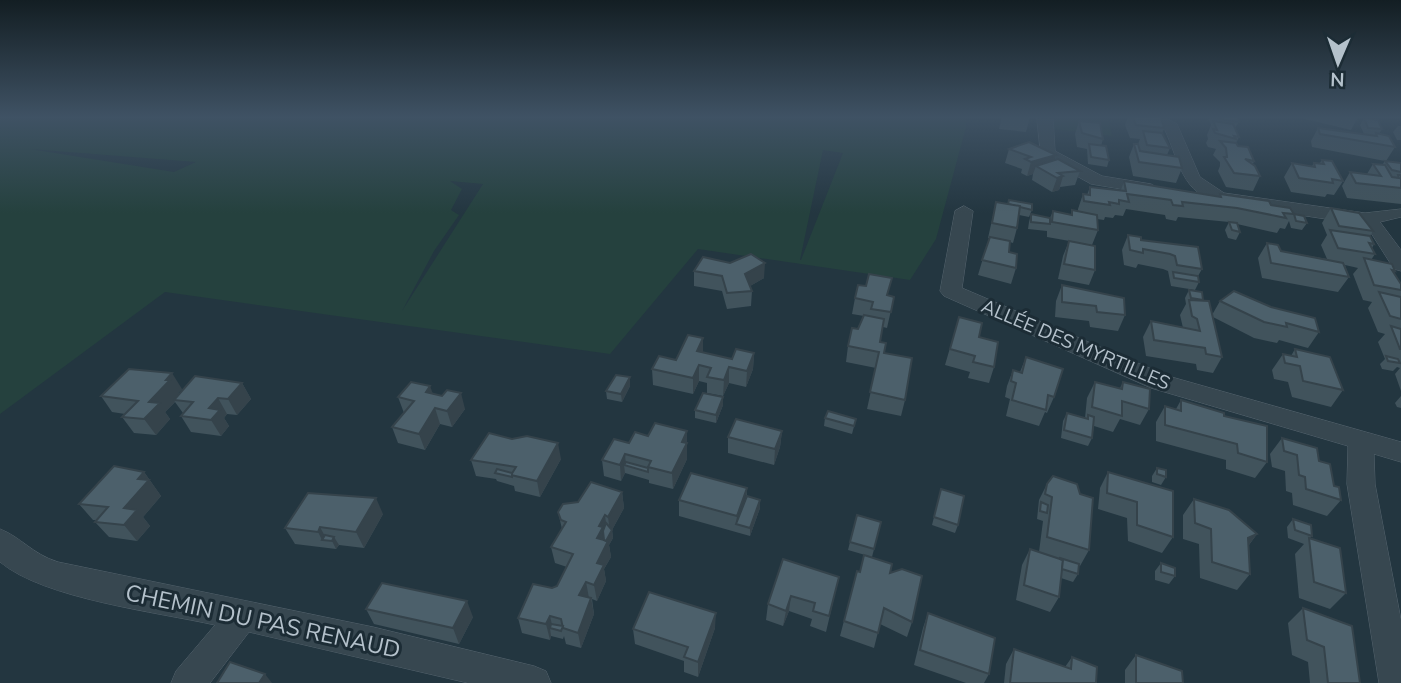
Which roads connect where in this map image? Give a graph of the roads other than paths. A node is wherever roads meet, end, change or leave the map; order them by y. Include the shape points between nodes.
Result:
1 (1047, 149) edge
2 (1181, 149) edge
3 (1204, 192) junction
4 (964, 211) dead end
5 (1395, 212) dead end
6 (1365, 219) junction
7 (1401, 265) edge
8 (1361, 441) junction
9 (1401, 452) edge
10 (0, 542) edge
11 (243, 615) junction
12 (188, 683) edge
13 (534, 683) edge
14 (1396, 683) edge

1 - 3 street via 1097,180
2 - 3 street via 1195,186
3 - 6 street
4 - 8 street, ALLÉE DES MYRTILLES via 951,291 1160,382
5 - 6 street
6 - 7 street via 1378,229
8 - 9 street, ALLÉE DES MYRTILLES
8 - 14 street via 1361,484
10 - 11 street, CHEMIN DU PAS RENAUD via 40,570
11 - 12 street
11 - 13 street, CHEMIN DU PAS RENAUD

